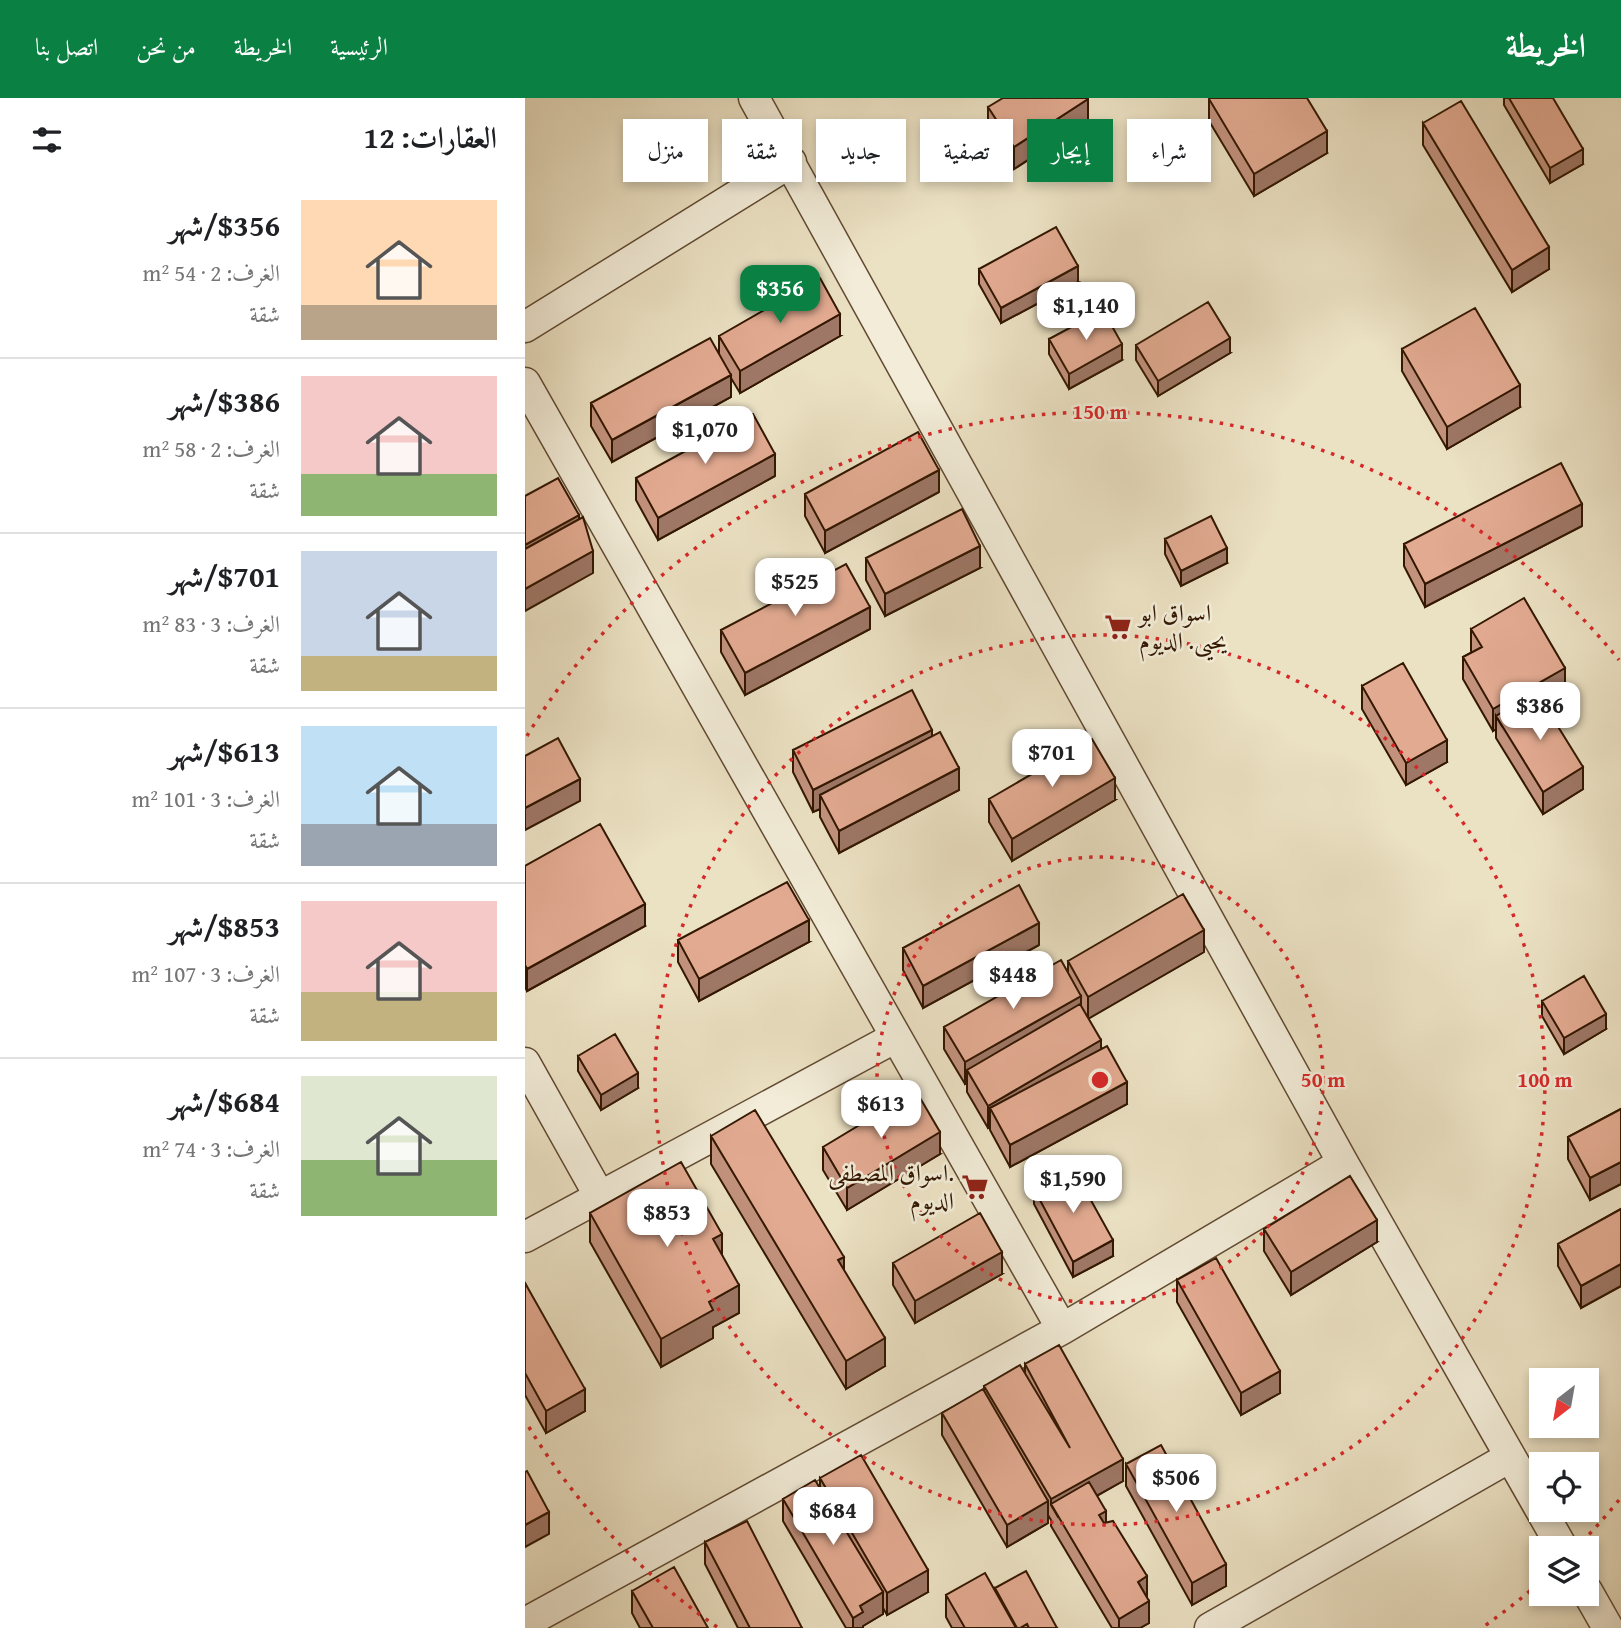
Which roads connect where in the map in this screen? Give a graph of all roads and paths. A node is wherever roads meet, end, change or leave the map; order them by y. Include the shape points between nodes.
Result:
1 (754, 98) edge
2 (766, 119) edge
3 (759, 182) edge
4 (802, 182) edge
5 (525, 327) edge
6 (525, 383) edge
7 (896, 1037) junction
8 (525, 1063) edge
9 (1343, 1163) junction
10 (600, 1197) junction
11 (525, 1237) edge
12 (1062, 1329) junction
13 (1510, 1457) junction
14 (1556, 1536) edge
15 (1596, 1606) edge
16 (525, 1623) edge
17 (1210, 1628) edge
18 (1608, 1628) edge

1 - 2 street
3 - 5 street
4 - 9 street
6 - 7 street
7 - 10 street
7 - 12 street
8 - 10 street
9 - 12 street
9 - 13 street
10 - 11 street
12 - 16 street
13 - 14 street
13 - 17 street
15 - 18 street

